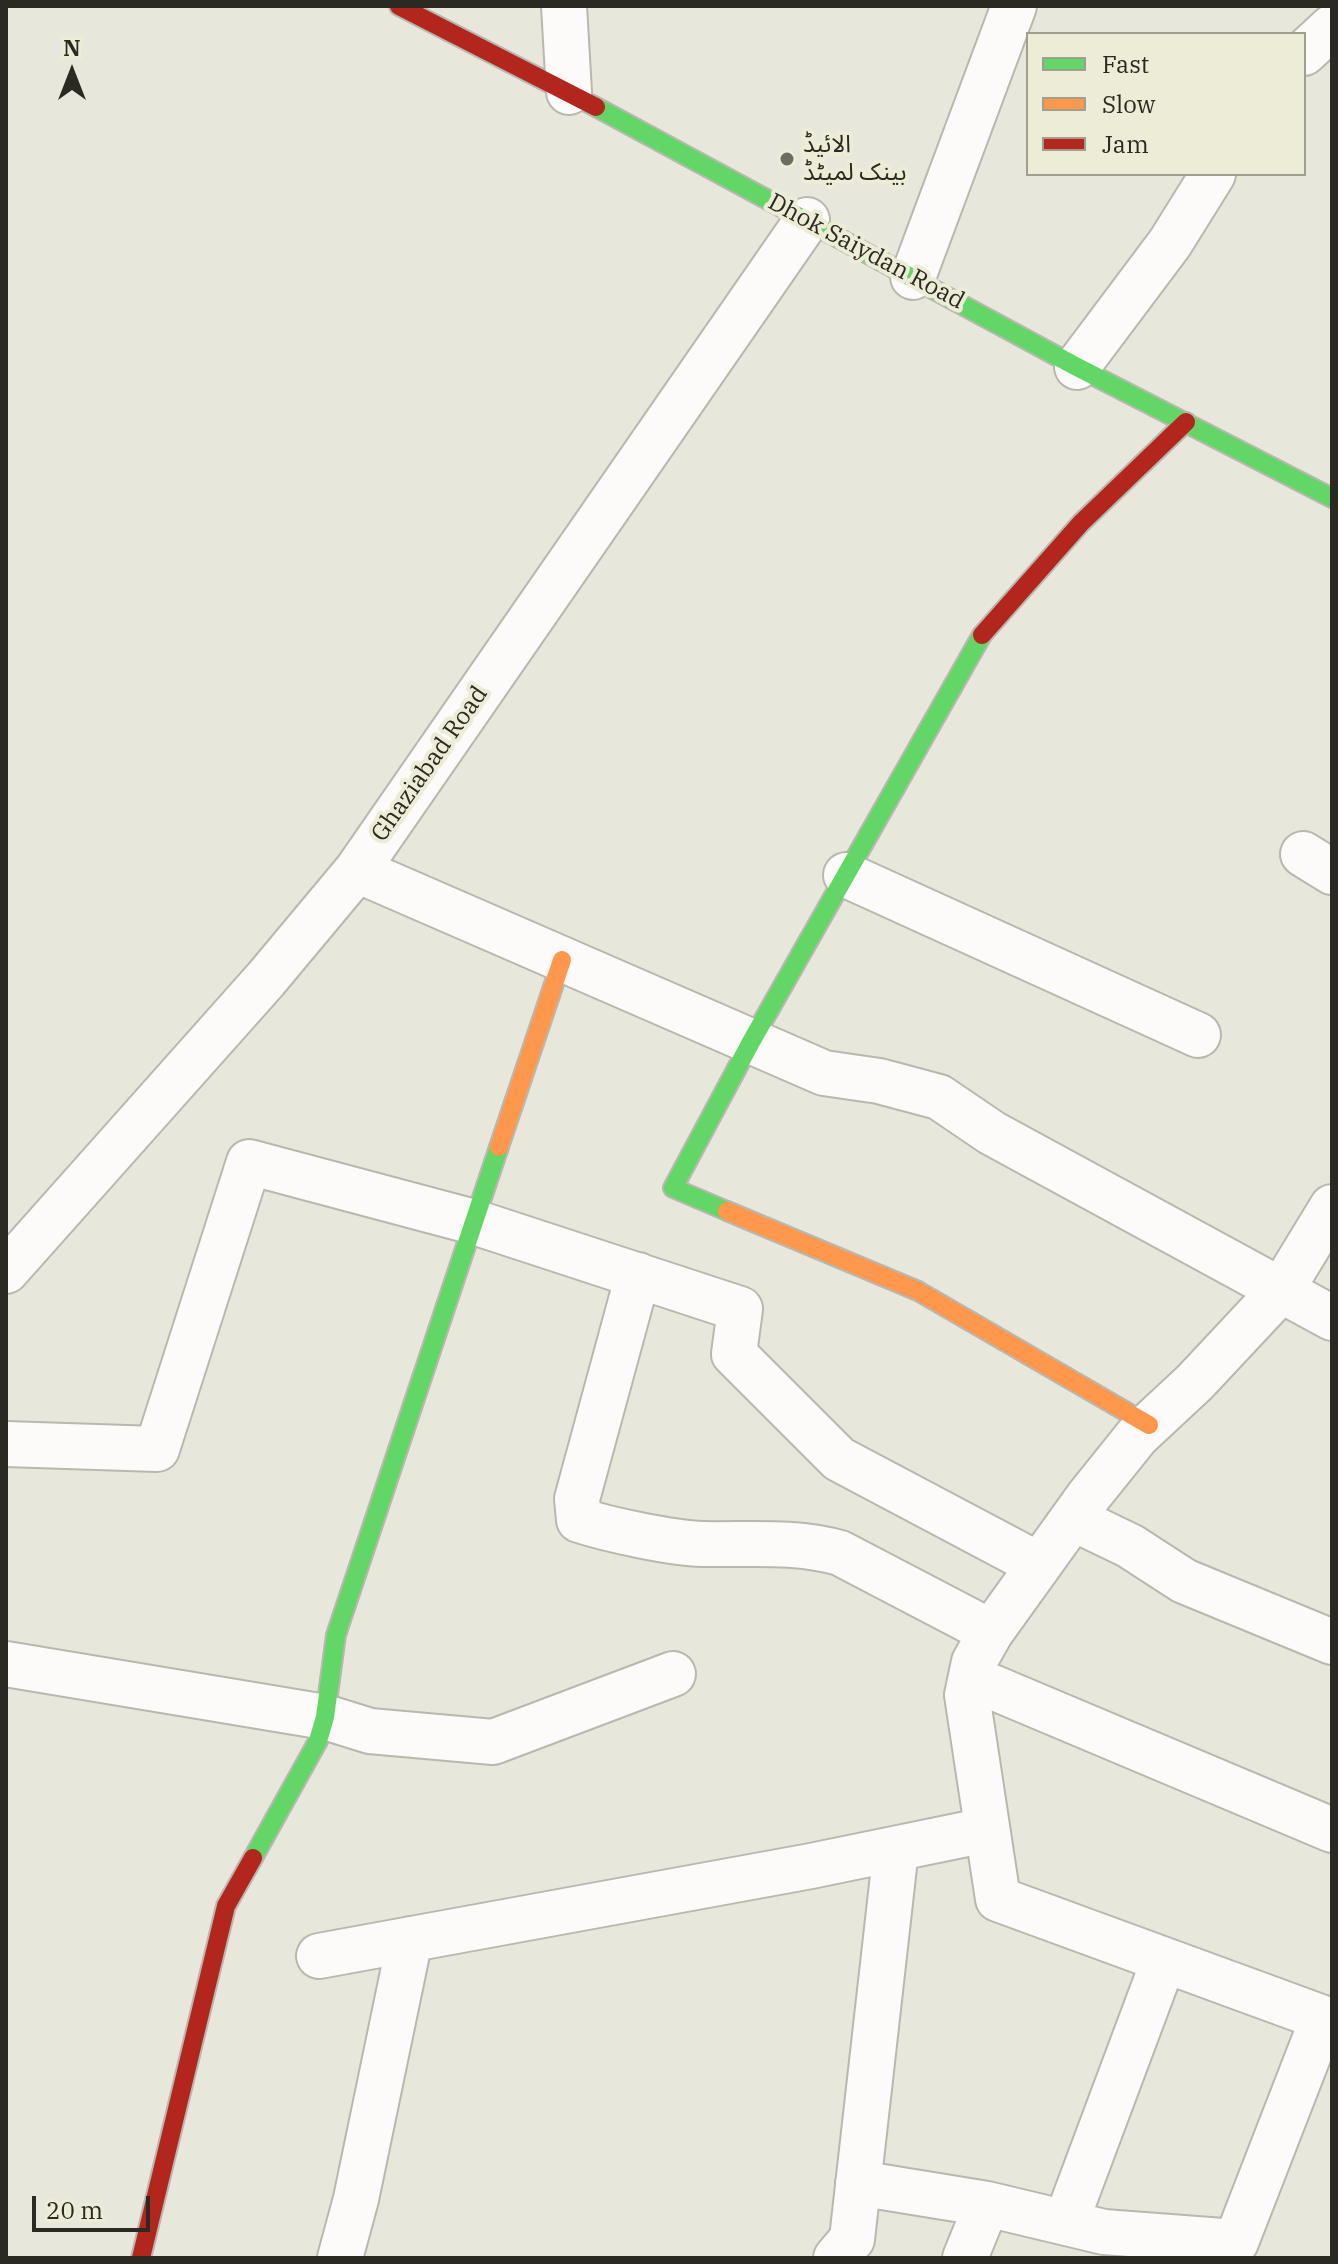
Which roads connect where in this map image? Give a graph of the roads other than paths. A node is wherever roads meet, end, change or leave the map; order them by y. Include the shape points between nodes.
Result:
1 (399, 6) edge
2 (564, 6) edge
3 (1014, 6) edge
4 (1332, 27) edge
5 (1306, 51) edge
6 (569, 92) junction
7 (1212, 176) edge
8 (807, 220) junction
9 (913, 277) junction
10 (1077, 367) junction
11 (1186, 422) junction
12 (1332, 498) edge
13 (357, 870) junction
14 (846, 875) junction
15 (562, 960) junction
16 (1198, 1035) dead end
17 (751, 1042) junction
18 (1332, 1207) edge
19 (474, 1222) junction
20 (6, 1271) edge
21 (638, 1275) junction
22 (1282, 1289) junction
23 (1332, 1318) edge
24 (1149, 1425) junction
25 (6, 1444) edge
26 (1074, 1519) junction
27 (1039, 1565) junction
28 (991, 1632) junction
29 (1332, 1642) edge
30 (6, 1664) edge
31 (673, 1674) dead end
32 (971, 1678) junction
33 (325, 1717) junction
34 (986, 1830) junction
35 (1332, 1830) edge
36 (896, 1849) junction
37 (410, 1939) junction
38 (319, 1956) dead end
39 (1164, 1960) junction
40 (1327, 2020) edge
41 (858, 2183) junction
42 (987, 2204) junction
43 (1066, 2222) junction
44 (1233, 2250) edge
45 (141, 2258) edge
46 (340, 2258) edge
47 (836, 2258) edge
48 (965, 2258) edge

1 - 6 street, Dhok Saiydan Road
2 - 6 street
3 - 9 street
4 - 5 street
6 - 8 street, Dhok Saiydan Road
7 - 10 street via 1170,243
8 - 9 street, Dhok Saiydan Road
8 - 13 street, Ghaziabad Road
9 - 10 street, Dhok Saiydan Road
10 - 11 street, Dhok Saiydan Road
11 - 12 street, Dhok Saiydan Road
11 - 14 street via 1105,495 983,633
13 - 15 street
13 - 20 street, Ghaziabad Road
14 - 16 street
14 - 17 street
15 - 17 street
15 - 19 street
17 - 22 street via 824,1073 939,1097 992,1133
17 - 24 street via 673,1188 918,1291
18 - 22 street
19 - 21 street
19 - 25 street via 249,1162 157,1449
19 - 33 street via 336,1635
21 - 27 street via 740,1309 734,1354 839,1459
21 - 28 street via 577,1499 579,1520 698,1544 819,1547
22 - 23 street
22 - 24 street
24 - 26 street
26 - 27 street
26 - 29 street via 1184,1581
27 - 28 street
28 - 32 street
30 - 33 street
31 - 33 street via 493,1742 370,1731
32 - 34 street via 967,1695
32 - 35 street
33 - 45 street via 318,1741 226,1906
34 - 36 street
34 - 39 street via 998,1899
36 - 37 street
36 - 41 street
37 - 38 street
37 - 46 street
39 - 40 street
39 - 43 street
40 - 44 street
41 - 42 street
41 - 47 street via 852,2239
42 - 43 street
42 - 48 street
43 - 44 street

